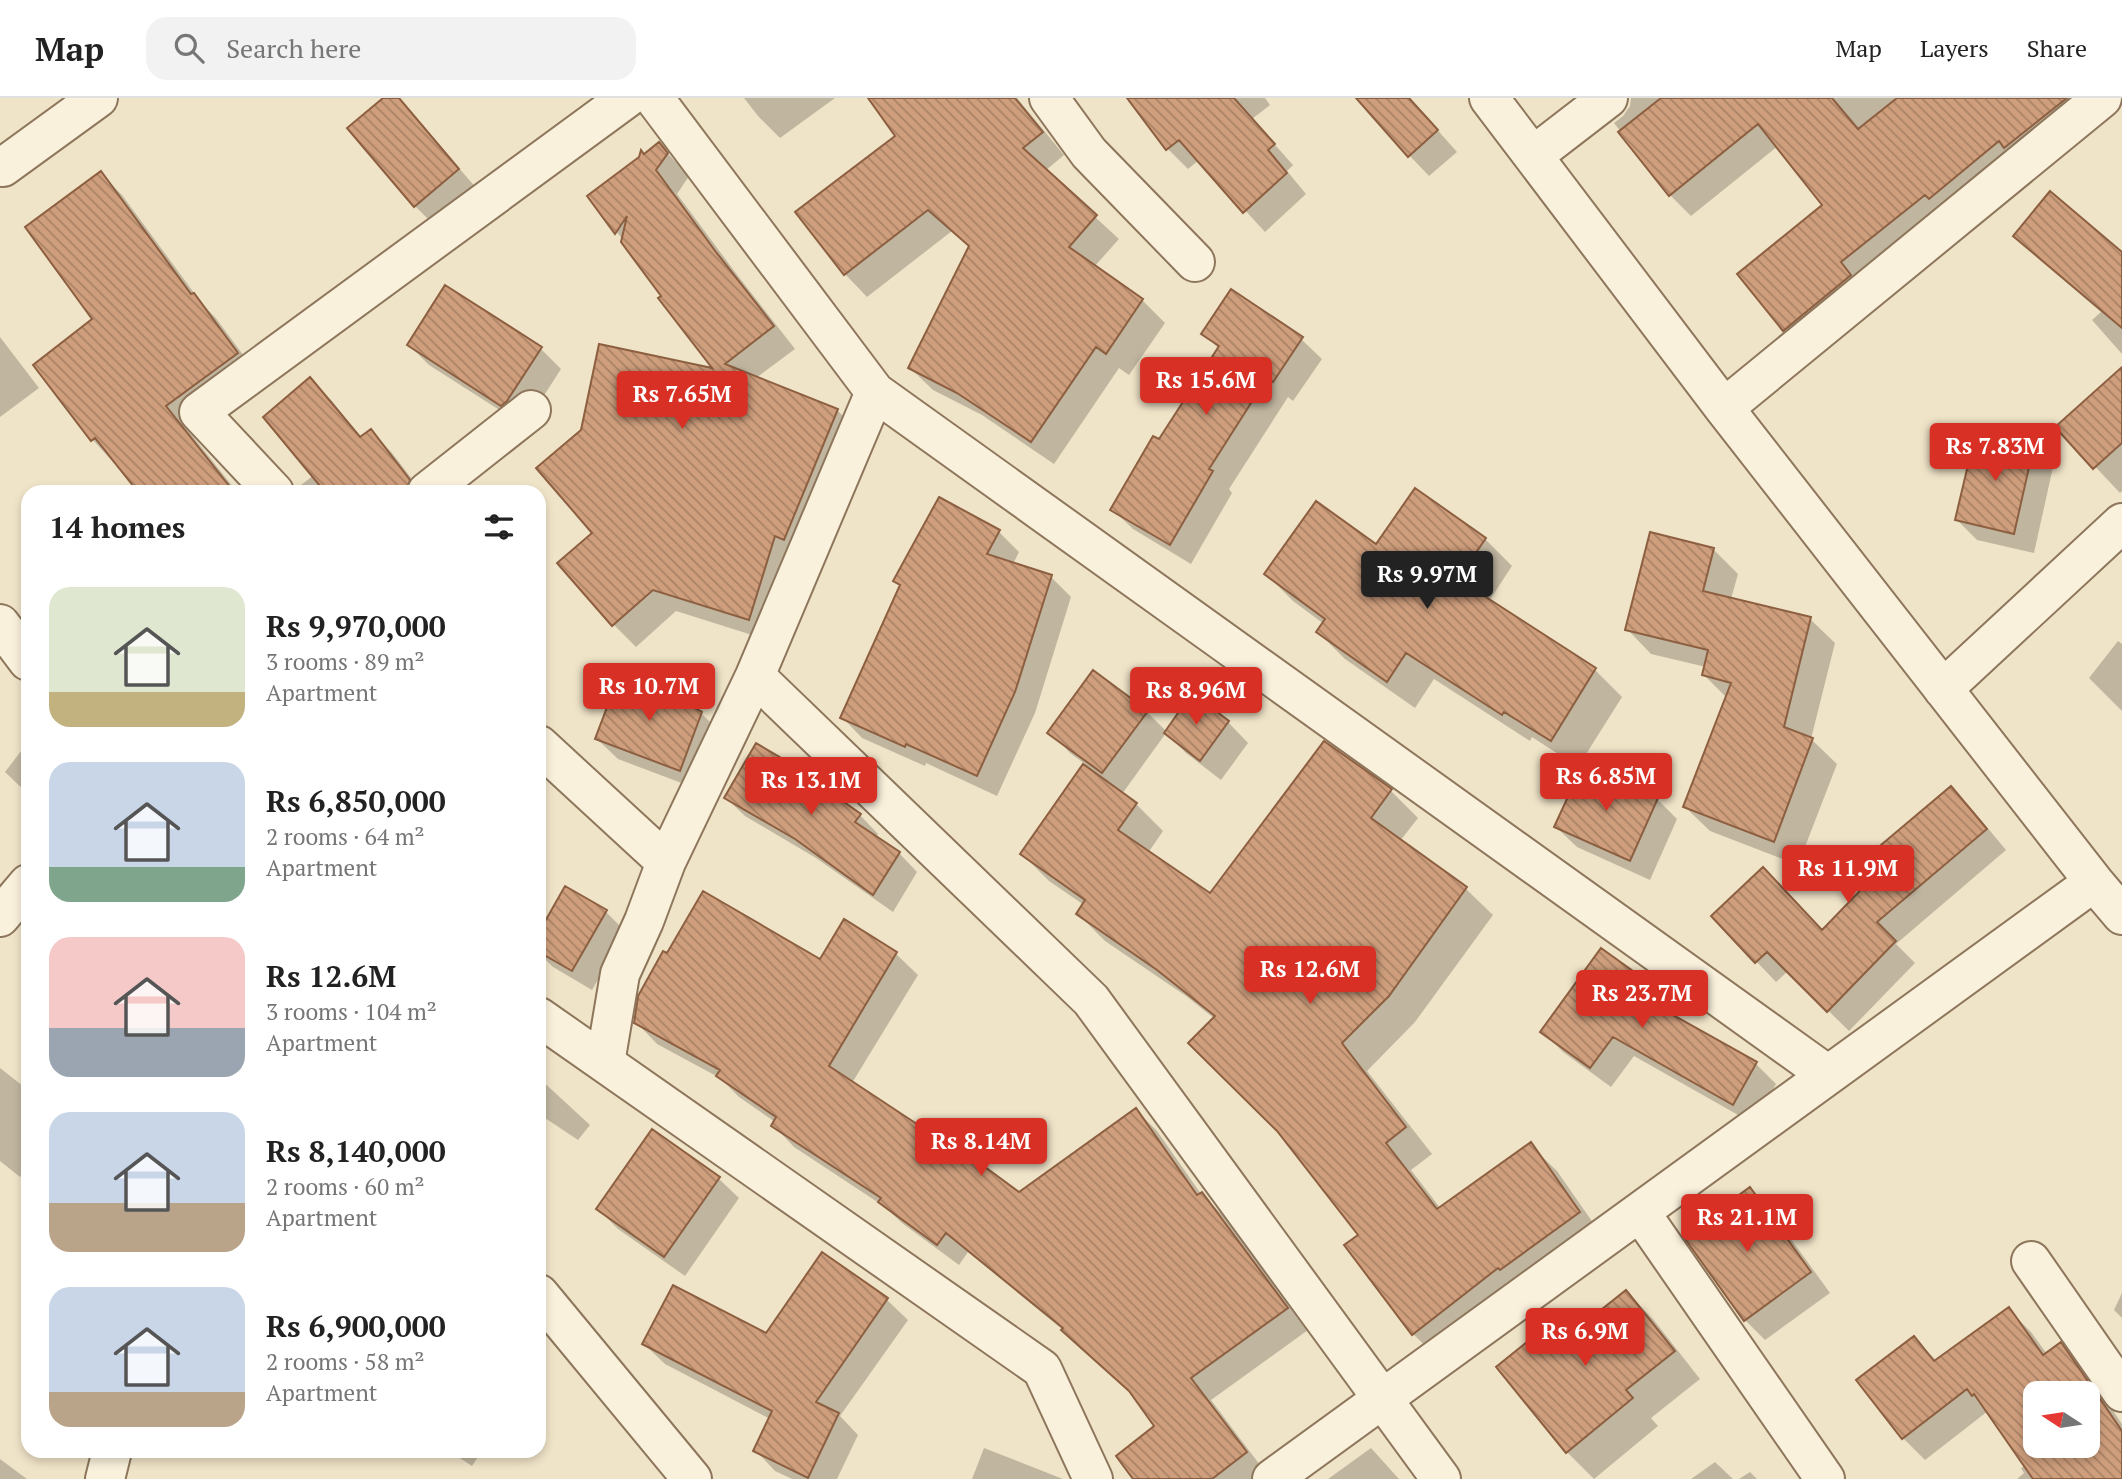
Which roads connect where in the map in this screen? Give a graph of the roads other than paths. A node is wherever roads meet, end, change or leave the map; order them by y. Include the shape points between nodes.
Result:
1 (98, 98) edge
2 (627, 98) edge
3 (654, 98) edge
4 (1049, 98) edge
5 (1489, 98) edge
6 (1608, 98) edge
7 (2102, 98) edge
8 (1534, 155) junction
9 (0, 164) edge
10 (1195, 262) dead end
11 (875, 392) junction
12 (1724, 408) junction
13 (531, 410) dead end
14 (267, 485) edge
15 (436, 485) edge
16 (2122, 523) edge
17 (0, 624) edge
18 (21, 652) edge
19 (755, 676) junction
20 (1943, 690) junction
21 (546, 751) edge
22 (666, 862) junction
23 (2094, 882) junction
24 (21, 892) edge
25 (2122, 915) edge
26 (0, 917) edge
27 (546, 1022) edge
28 (605, 1063) junction
29 (1828, 1075) junction
30 (1640, 1212) junction
31 (2031, 1261) dead end
32 (546, 1302) edge
33 (2122, 1392) edge
34 (1382, 1399) junction
35 (110, 1458) edge
36 (105, 1479) edge
37 (692, 1479) edge
38 (1093, 1479) edge
39 (1272, 1479) edge
40 (1441, 1479) edge
41 (1825, 1479) edge

1 - 9 street via 3,167
2 - 14 street via 199,412
3 - 11 street
4 - 10 street via 1089,153
5 - 8 street
6 - 8 street
7 - 12 street
8 - 12 street
11 - 19 street
11 - 29 street
12 - 20 street
13 - 15 street
16 - 20 street
17 - 18 street
19 - 22 street
19 - 34 street via 1091,1000
20 - 23 street
21 - 22 street
22 - 28 street via 620,974
23 - 25 street
23 - 29 street
24 - 26 street
27 - 28 street
28 - 38 street via 1042,1369
29 - 30 street
30 - 34 street
30 - 41 street
31 - 33 street
32 - 37 street
34 - 39 street
34 - 40 street
35 - 36 street

